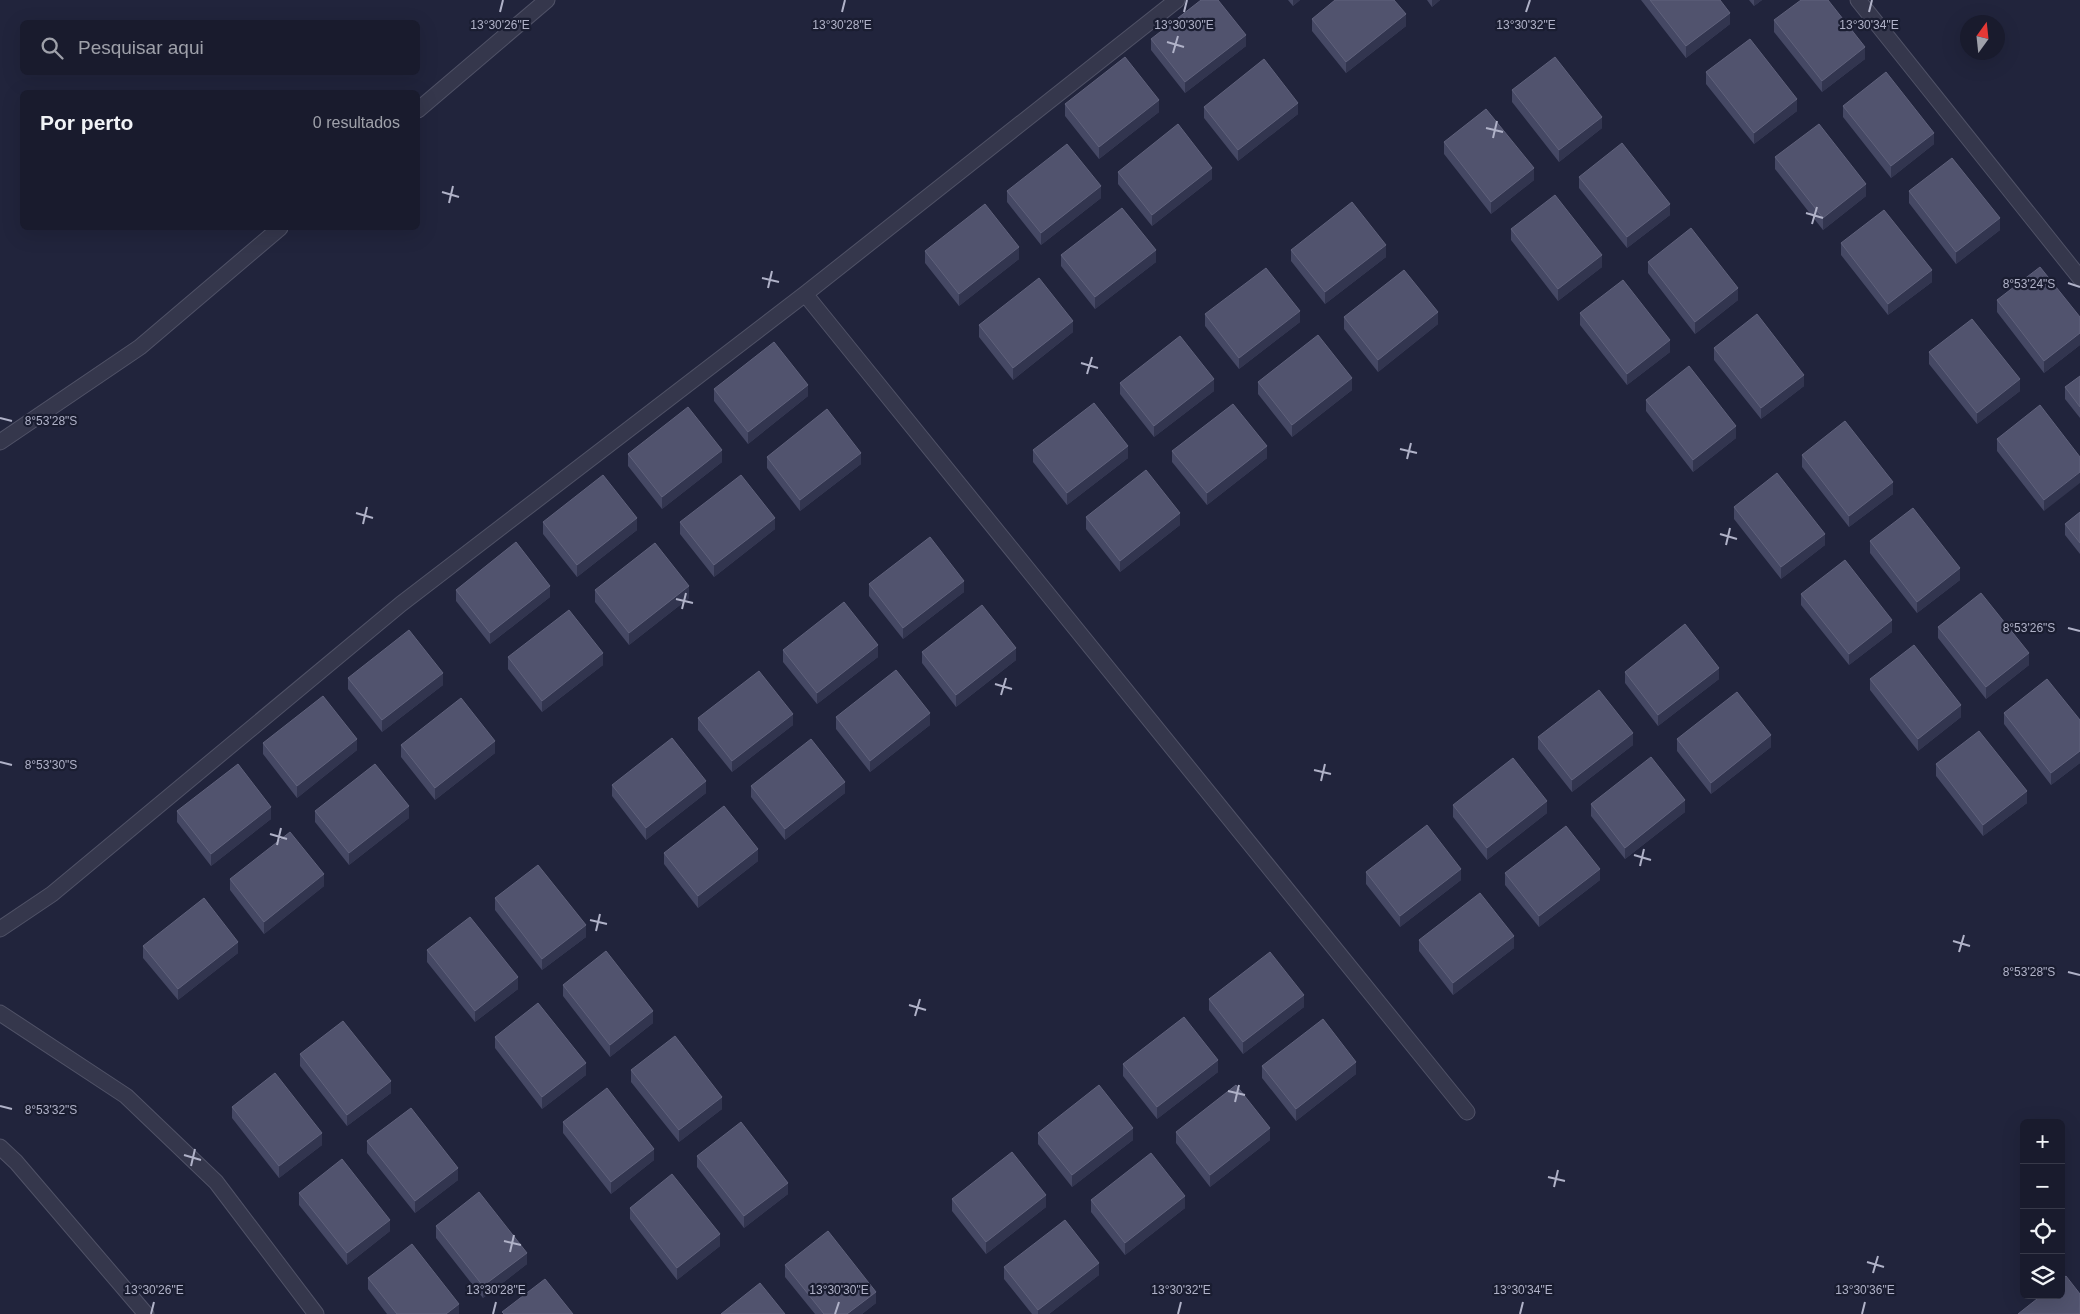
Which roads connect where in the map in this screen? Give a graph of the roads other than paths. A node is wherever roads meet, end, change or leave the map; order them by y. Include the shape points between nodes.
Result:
1 (547, 0) edge
2 (1176, 0) edge
3 (1858, 0) edge
4 (420, 108) edge
5 (278, 230) edge
6 (2080, 278) edge
7 (805, 294) junction
8 (0, 442) edge
9 (0, 929) edge
10 (0, 1013) edge
11 (1467, 1112) dead end
12 (0, 1147) edge
13 (146, 1314) edge
14 (316, 1314) edge

1 - 4 street
2 - 7 street
3 - 6 street
5 - 8 street via 140,347
7 - 9 street via 401,604 52,894
7 - 11 street
10 - 14 street via 126,1096 216,1182
12 - 13 street

